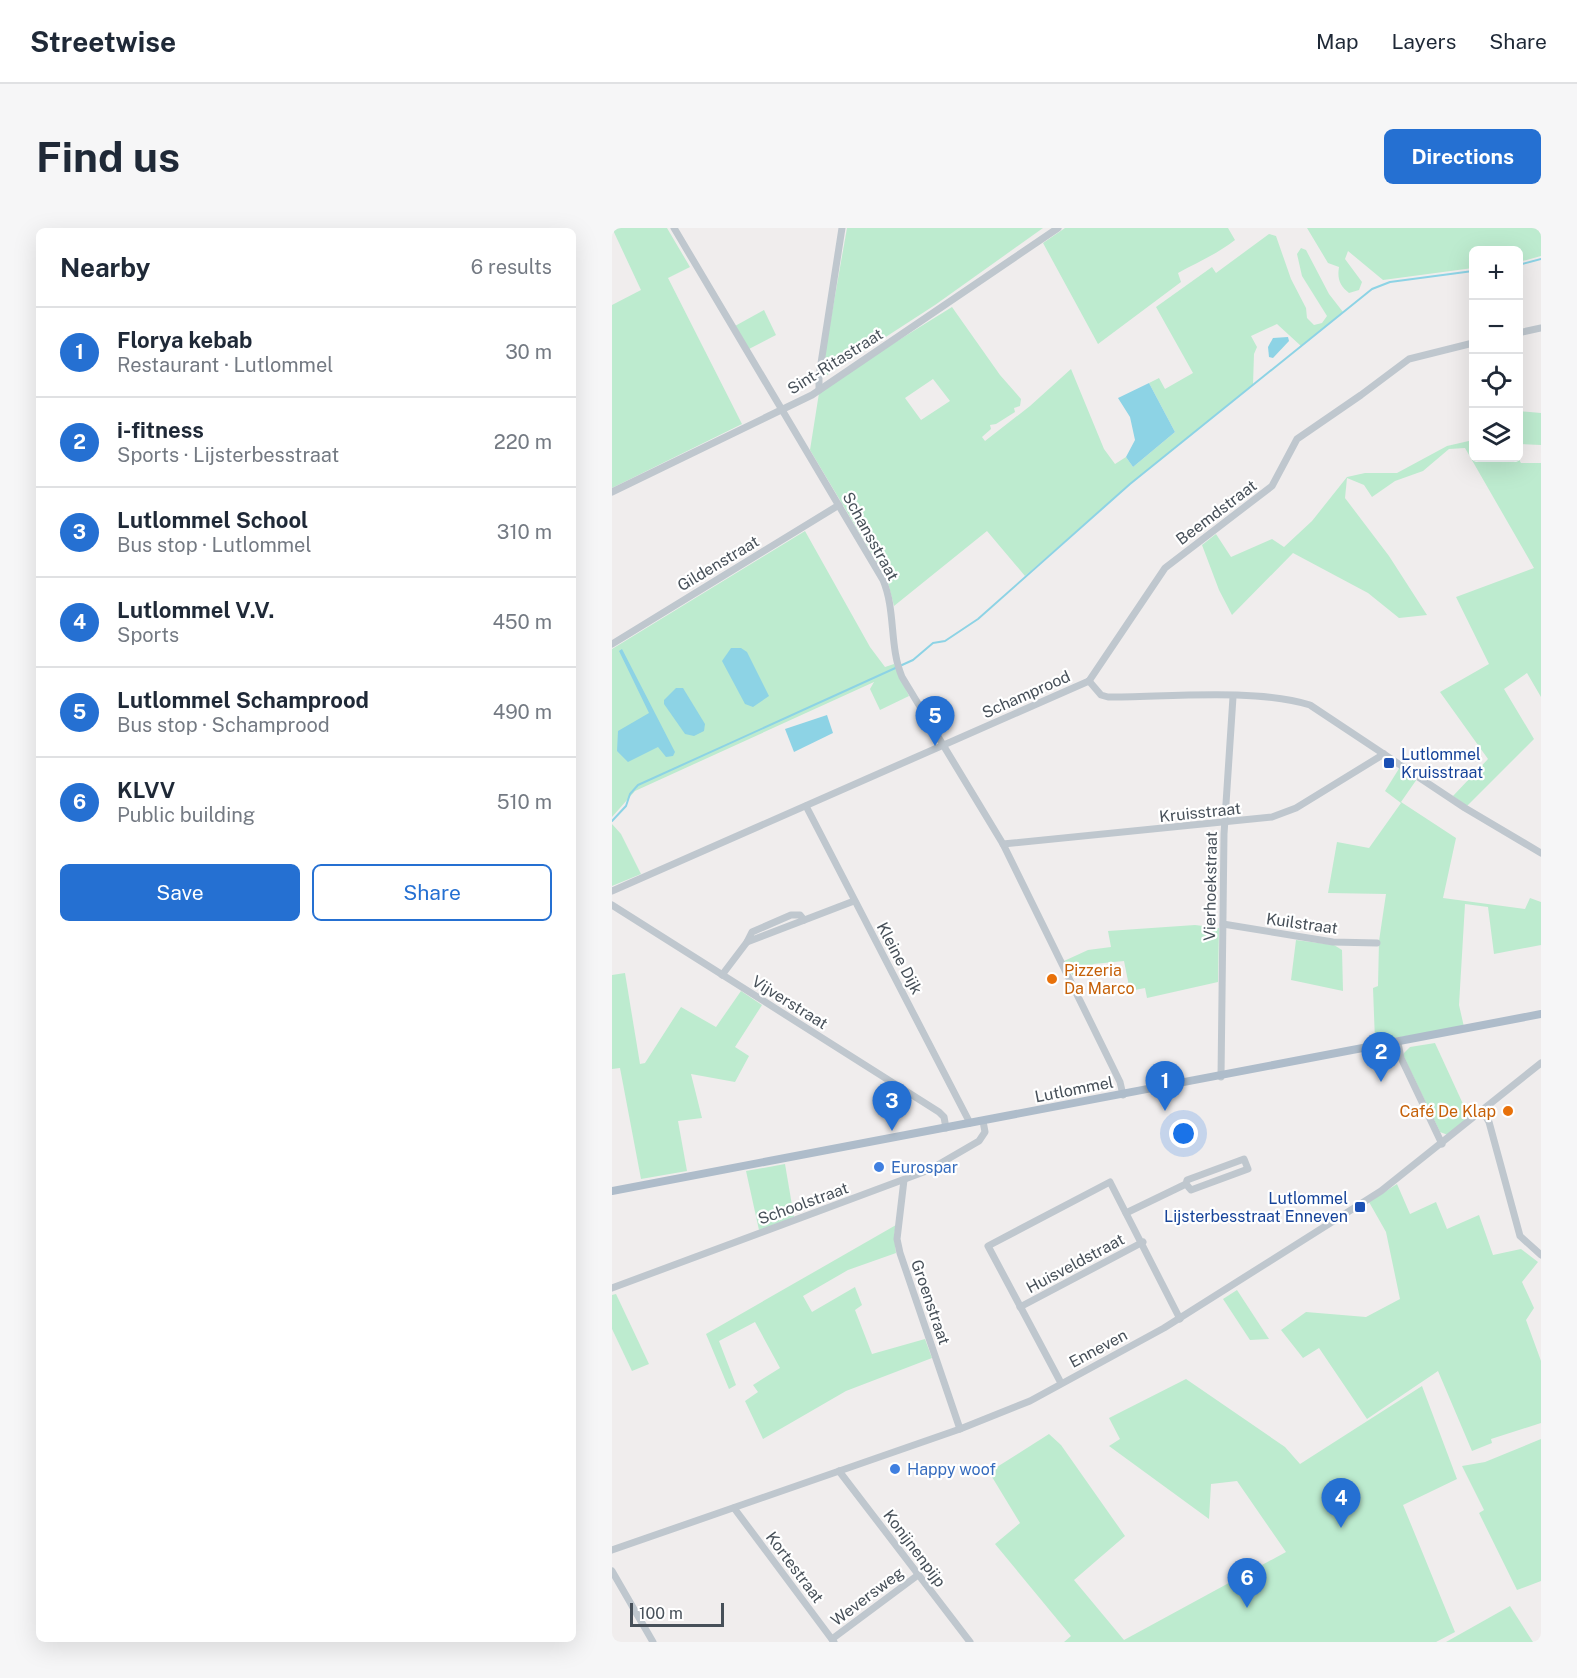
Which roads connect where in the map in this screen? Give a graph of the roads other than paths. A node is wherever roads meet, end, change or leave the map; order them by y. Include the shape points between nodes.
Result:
1 (674, 228) edge
2 (842, 228) edge
3 (1058, 228) edge
4 (1541, 328) edge
5 (1523, 332) edge
6 (1469, 344) edge
7 (819, 390) junction
8 (781, 409) junction
9 (612, 492) edge
10 (839, 505) junction
11 (612, 644) edge
12 (1089, 681) junction
13 (1233, 697) junction
14 (942, 746) junction
15 (1384, 754) junction
16 (806, 806) junction
17 (1225, 824) junction
18 (1003, 844) junction
19 (1541, 853) edge
20 (612, 891) edge
21 (854, 901) junction
22 (612, 905) edge
23 (1223, 924) junction
24 (1377, 943) dead end
25 (722, 975) junction
26 (1541, 1014) edge
27 (1398, 1043) junction
28 (1541, 1063) edge
29 (1221, 1077) junction
30 (1123, 1095) junction
31 (1482, 1110) junction
32 (983, 1121) junction
33 (970, 1123) junction
34 (946, 1128) junction
35 (1442, 1144) junction
36 (904, 1180) junction
37 (1186, 1184) junction
38 (612, 1191) edge
39 (1126, 1213) junction
40 (1143, 1242) junction
41 (1541, 1255) edge
42 (612, 1288) edge
43 (1020, 1307) junction
44 (1180, 1319) junction
45 (1061, 1383) junction
46 (960, 1429) junction
47 (839, 1471) junction
48 (734, 1508) junction
49 (612, 1550) edge
50 (612, 1571) edge
51 (918, 1575) junction
52 (833, 1641) edge
53 (653, 1642) edge
54 (970, 1642) edge

1 - 8 street, Schansstraat
2 - 7 street
3 - 7 street, Sint-Ritastraat
4 - 5 street
6 - 12 street, Beemdstraat via 1409,359 1298,439 1272,486 1165,568
7 - 8 street, Sint-Ritastraat
8 - 9 street, Sint-Ritastraat
8 - 10 street, Schansstraat
10 - 11 street, Gildenstraat
10 - 14 street, Schansstraat via 886,589 898,666
12 - 13 street, Schamprood via 1108,697
12 - 14 street, Schamprood
13 - 15 street, Schamprood via 1310,705
13 - 17 street, Vierhoekstraat
14 - 16 street, Schamprood
14 - 18 street, Schansstraat
15 - 17 street, Kruisstraat via 1285,814
15 - 19 street, Schamprood
16 - 20 street, Schamprood
16 - 21 street, Kleine Dijk
17 - 18 street, Kruisstraat
17 - 23 street, Vierhoekstraat
18 - 30 street, Schansstraat
21 - 25 street via 747,942
21 - 33 street, Kleine Dijk
22 - 25 street, Vijverstraat
23 - 24 street, Kuilstraat via 1322,941
23 - 29 street, Vierhoekstraat
25 - 34 street, Vijverstraat via 939,1112
26 - 27 main road, Lutlommel
27 - 29 main road, Lutlommel
27 - 35 street via 1401,1058
28 - 31 street, Enneven
29 - 30 main road, Lutlommel
30 - 32 main road, Lutlommel
31 - 35 street, Enneven
31 - 41 street via 1489,1122 1520,1236
32 - 33 main road, Lutlommel
32 - 36 street, Schoolstraat via 985,1132 979,1141
33 - 34 main road, Lutlommel
34 - 38 main road, Lutlommel
35 - 44 street, Enneven via 1381,1191
36 - 42 street, Schoolstraat
36 - 46 street, Groenstraat via 897,1239 900,1253
37 - 37 street via 1191,1190 1248,1169 1244,1159 1186,1180
37 - 39 street
39 - 40 street
39 - 43 street via 1110,1182 987,1246
40 - 43 street, Huisveldstraat
40 - 44 street
43 - 45 street
44 - 45 street, Enneven
45 - 46 street, Enneven via 1012,1409
46 - 47 street, Enneven
47 - 48 street, Enneven
47 - 51 street, Konijnenpijp
48 - 49 street, Enneven
48 - 52 street, Kortestraat
50 - 53 street
51 - 52 street, Weversweg
51 - 54 street, Konijnenpijp

